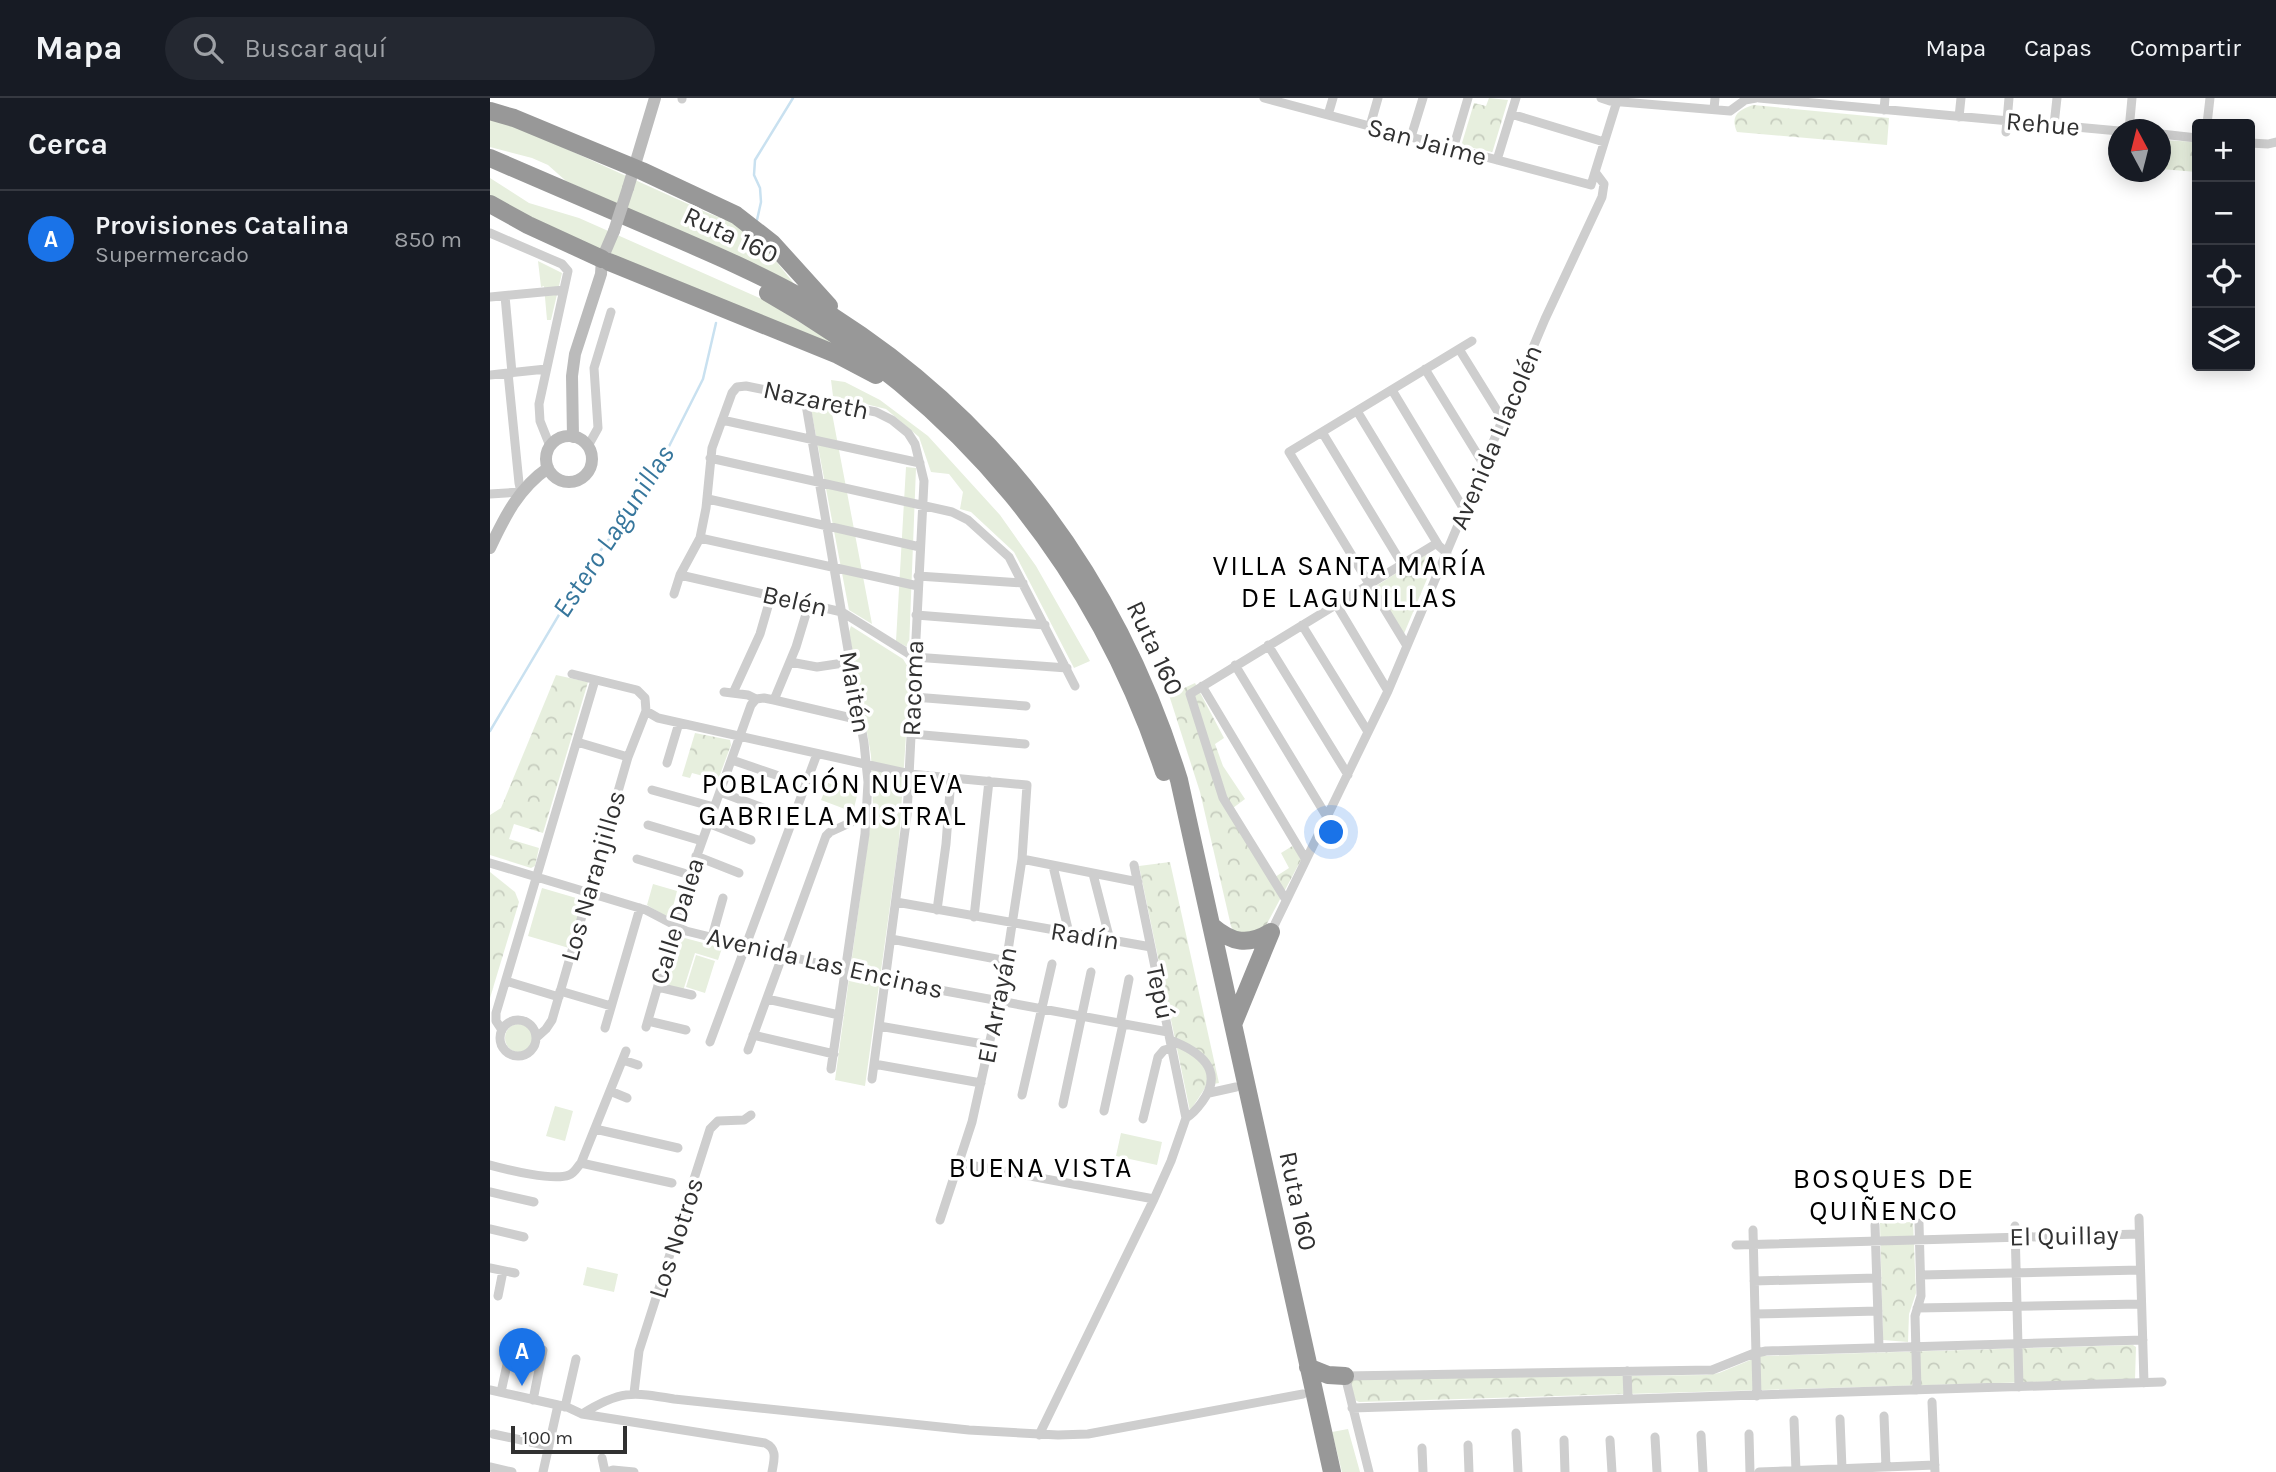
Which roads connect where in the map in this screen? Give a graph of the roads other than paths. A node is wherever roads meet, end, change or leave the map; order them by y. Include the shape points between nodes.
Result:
1 (655, 98) edge
2 (1264, 98) edge
3 (1333, 98) edge
4 (1378, 98) edge
5 (1423, 98) edge
6 (1468, 98) edge
7 (1516, 98) edge
8 (1601, 98) edge
9 (1715, 98) edge
10 (1760, 98) edge
11 (1885, 98) edge
12 (1961, 98) edge
13 (2009, 98) edge
14 (2057, 98) edge
15 (2132, 98) edge
16 (2210, 98) edge
17 (1618, 100) edge
18 (1632, 100) edge
19 (1810, 101) edge
20 (1714, 109) junction
21 (1884, 110) junction
22 (490, 111) edge
23 (1511, 114) junction
24 (1328, 115) junction
25 (1959, 117) junction
26 (2130, 119) edge
27 (2208, 119) edge
28 (2007, 121) junction
29 (2054, 125) junction
30 (1370, 126) junction
31 (2108, 130) edge
32 (2006, 132) dead end
33 (2171, 135) edge
34 (2192, 137) edge
35 (1411, 138) junction
36 (1604, 142) junction
37 (2255, 144) edge
38 (2274, 146) edge
39 (1453, 149) junction
40 (490, 158) edge
41 (1497, 160) junction
42 (634, 168) junction
43 (490, 169) edge
44 (1595, 172) junction
45 (490, 204) edge
46 (490, 233) edge
47 (604, 265) junction
48 (564, 290) junction
49 (505, 296) junction
50 (490, 297) edge
51 (611, 312) dead end
52 (869, 341) junction
53 (1472, 341) dead end
54 (1459, 349) junction
55 (546, 369) junction
56 (1425, 369) junction
57 (510, 373) junction
58 (490, 375) edge
59 (1392, 390) junction
60 (805, 399) junction
61 (1357, 411) junction
62 (722, 420) junction
63 (1503, 420) junction
64 (946, 423) junction
65 (1322, 432) junction
66 (573, 437) junction
67 (812, 440) junction
68 (550, 446) junction
69 (588, 446) junction
70 (710, 458) junction
71 (920, 463) junction
72 (1484, 465) junction
73 (548, 468) junction
74 (820, 482) junction
75 (522, 492) junction
76 (490, 494) edge
77 (708, 499) junction
78 (922, 506) junction
79 (1465, 511) junction
80 (827, 526) junction
81 (494, 529) edge
82 (699, 538) junction
83 (1437, 543) junction
84 (920, 547) junction
85 (490, 548) edge
86 (1447, 553) junction
87 (1402, 564) junction
88 (834, 567) junction
89 (680, 575) junction
90 (918, 581) junction
91 (1023, 583) junction
92 (1369, 584) junction
93 (674, 594) dead end
94 (771, 596) junction
95 (810, 604) junction
96 (1336, 604) junction
97 (842, 612) junction
98 (916, 615) junction
99 (1045, 625) junction
100 (1302, 625) junction
101 (1268, 645) junction
102 (1407, 646) junction
103 (914, 657) junction
104 (790, 662) junction
105 (850, 662) junction
106 (1235, 666) junction
107 (1067, 668) junction
108 (572, 674) dead end
109 (595, 680) junction
110 (1202, 686) junction
111 (1075, 687) dead end
112 (1388, 691) junction
113 (915, 697) junction
114 (756, 699) junction
115 (774, 700) junction
116 (1026, 706) dead end
117 (646, 711) junction
118 (860, 720) junction
119 (679, 723) junction
120 (1368, 732) junction
121 (912, 734) junction
122 (741, 736) junction
123 (577, 742) junction
124 (1025, 744) dead end
125 (817, 754) junction
126 (628, 757) junction
127 (732, 760) junction
128 (667, 763) dead end
129 (867, 766) junction
130 (909, 774) junction
131 (776, 775) dead end
132 (1348, 775) junction
133 (951, 778) junction
134 (989, 781) junction
135 (652, 790) dead end
136 (720, 792) junction
137 (714, 807) junction
138 (763, 808) dead end
139 (867, 815) junction
140 (1327, 817) junction
141 (708, 823) junction
142 (648, 825) dead end
143 (751, 840) dead end
144 (702, 841) junction
145 (696, 856) junction
146 (637, 859) dead end
147 (1022, 859) junction
148 (1306, 860) junction
149 (490, 863) edge
150 (1134, 865) dead end
151 (1053, 866) junction
152 (739, 873) dead end
153 (1093, 874) junction
154 (690, 875) junction
155 (537, 879) junction
156 (1138, 883) junction
157 (589, 893) junction
158 (723, 898) dead end
159 (1286, 900) junction
160 (896, 901) junction
161 (640, 908) junction
162 (937, 910) junction
163 (974, 917) junction
164 (1012, 924) junction
165 (1212, 926) junction
166 (675, 927) junction
167 (1271, 932) junction
168 (1069, 933) junction
169 (712, 937) junction
170 (891, 939) junction
171 (1110, 940) junction
172 (746, 945) junction
173 (1151, 947) junction
174 (783, 954) junction
175 (1007, 961) junction
176 (1052, 964) dead end
177 (846, 970) junction
178 (1091, 972) dead end
179 (1129, 979) dead end
180 (885, 980) junction
181 (506, 981) junction
182 (658, 986) junction
183 (559, 994) junction
184 (692, 995) dead end
185 (766, 999) junction
186 (998, 1001) junction
187 (611, 1006) junction
188 (1042, 1009) junction
189 (839, 1015) junction
190 (1082, 1017) junction
191 (1121, 1024) junction
192 (1234, 1025) junction
193 (879, 1026) junction
194 (605, 1028) dead end
195 (502, 1030) junction
196 (686, 1030) dead end
197 (753, 1035) junction
198 (537, 1038) junction
199 (1170, 1040) junction
200 (710, 1042) dead end
201 (989, 1045) junction
202 (748, 1050) dead end
203 (834, 1054) junction
204 (874, 1063) junction
205 (638, 1065) dead end
206 (831, 1069) dead end
207 (872, 1079) dead end
208 (981, 1083) junction
209 (1236, 1087) junction
210 (610, 1091) junction
211 (1209, 1093) junction
212 (1022, 1095) dead end
213 (626, 1098) dead end
214 (1063, 1104) dead end
215 (1104, 1111) dead end
216 (751, 1115) dead end
217 (1186, 1118) junction
218 (1143, 1119) dead end
219 (595, 1129) junction
220 (678, 1148) dead end
221 (581, 1163) junction
222 (959, 1163) junction
223 (490, 1166) edge
224 (672, 1184) dead end
225 (490, 1192) edge
226 (1154, 1199) junction
227 (534, 1202) dead end
228 (2139, 1217) dead end
229 (940, 1220) dead end
230 (1919, 1223) dead end
231 (1875, 1225) dead end
232 (2015, 1226) dead end
233 (490, 1230) edge
234 (1753, 1230) dead end
235 (2139, 1234) junction
236 (524, 1237) dead end
237 (2015, 1238) junction
238 (1919, 1240) junction
239 (1876, 1241) junction
240 (1753, 1244) junction
241 (1736, 1245) dead end
242 (490, 1268) edge
243 (2140, 1270) junction
244 (503, 1271) junction
245 (515, 1273) dead end
246 (2016, 1273) junction
247 (1921, 1275) junction
248 (1877, 1278) junction
249 (1754, 1281) junction
250 (498, 1296) dead end
251 (2141, 1304) junction
252 (2017, 1307) junction
253 (1917, 1308) junction
254 (1878, 1311) junction
255 (1755, 1314) junction
256 (2143, 1340) junction
257 (512, 1342) dead end
258 (2018, 1344) junction
259 (1915, 1347) junction
260 (1879, 1348) junction
261 (544, 1350) dead end
262 (1756, 1352) junction
263 (576, 1359) dead end
264 (1308, 1367) junction
265 (1627, 1371) junction
266 (1345, 1376) junction
267 (2144, 1382) junction
268 (2162, 1382) dead end
269 (2019, 1387) junction
270 (490, 1390) edge
271 (1917, 1390) junction
272 (501, 1392) junction
273 (634, 1393) junction
274 (1303, 1394) junction
275 (1757, 1396) junction
276 (1628, 1399) junction
277 (533, 1400) junction
278 (1932, 1402) dead end
279 (562, 1406) junction
280 (1352, 1408) junction
281 (582, 1414) junction
282 (1884, 1416) dead end
283 (1840, 1419) dead end
284 (1794, 1420) dead end
285 (1516, 1433) dead end
286 (493, 1434) dead end
287 (1701, 1434) dead end
288 (1749, 1434) dead end
289 (1040, 1435) junction
290 (1655, 1437) dead end
291 (1564, 1440) dead end
292 (1610, 1440) dead end
293 (1468, 1445) dead end
294 (549, 1446) junction
295 (1422, 1448) dead end
296 (602, 1458) dead end
297 (490, 1467) edge
298 (1886, 1467) junction
299 (1935, 1468) edge
300 (1842, 1469) junction
301 (1791, 1471) edge
302 (512, 1472) edge
303 (543, 1472) edge
304 (606, 1472) edge
305 (634, 1472) edge
306 (772, 1472) edge
307 (1321, 1472) edge
308 (1332, 1472) edge
309 (1369, 1472) edge
310 (1423, 1472) edge
311 (1469, 1472) edge
312 (1518, 1472) edge
313 (1565, 1472) edge
314 (1612, 1472) edge
315 (1657, 1472) edge
316 (1703, 1472) edge
317 (1750, 1472) edge
318 (1759, 1472) edge

1 - 42 street
2 - 24 street, San Jaime
3 - 24 street
4 - 30 street
5 - 35 street
6 - 39 street
7 - 23 street
8 - 17 street, Rehue
9 - 20 street
10 - 19 street, Rehue
10 - 20 street, Rehue via 1745,100 1732,111
11 - 21 street
12 - 25 street
13 - 28 street
14 - 29 street
15 - 26 street
16 - 27 street
17 - 18 street, Rehue
17 - 36 street
18 - 20 street, Rehue
19 - 21 street, Rehue
21 - 25 street, Rehue
22 - 42 highway
23 - 36 street
23 - 41 street
24 - 30 street, San Jaime
25 - 28 street, Rehue
28 - 29 street, Rehue
28 - 32 street
29 - 31 street, Rehue
30 - 35 street, San Jaime
33 - 34 street
35 - 39 street, San Jaime
36 - 44 street
37 - 38 street
39 - 41 street, San Jaime
40 - 52 highway, Ruta 160 via 748,270
41 - 44 street, San Jaime via 1591,186
42 - 47 street, bridge
42 - 52 highway via 754,227 820,298
43 - 64 highway, Ruta 160 via 762,290 871,359
44 - 63 street, Avenida Llacolén via 1604,193
45 - 47 highway
46 - 48 street via 562,264 567,268
47 - 64 highway via 846,359
47 - 66 street via 573,366
48 - 49 street
48 - 55 street
49 - 50 street
49 - 57 street
51 - 69 street via 594,368 598,428
52 - 165 highway, Ruta 160 via 924,384 987,444 1041,507 1094,584 1136,664 1168,746
53 - 54 street
54 - 56 street
54 - 63 street
55 - 57 street
55 - 68 street via 539,416
56 - 59 street
56 - 72 street
57 - 58 street
57 - 75 street
59 - 61 street
59 - 79 street
60 - 62 street, Nazareth via 740,386 733,390
60 - 67 street, Maitén
60 - 71 street, Nazareth via 887,416 908,433
61 - 65 street
61 - 83 street
62 - 67 street
62 - 70 street, Nazareth
63 - 72 street, Avenida Llacolén
64 - 209 highway, Ruta 160 via 1003,484 1055,551 1090,605 1133,690 1177,817
65 - 87 street
65 - 92 street via 1289,452
66 - 68 street via 560,438
66 - 69 street
67 - 71 street
67 - 74 street, Maitén
68 - 73 street
69 - 73 street via 592,463 582,478 564,481
70 - 74 street
70 - 77 street, Nazareth
71 - 78 street, Racoma
72 - 79 street, Avenida Llacolén
73 - 75 street
74 - 78 street
74 - 80 street, Maitén
75 - 76 street
75 - 81 street
77 - 80 street
77 - 82 street, Nazareth
78 - 84 street, Racoma
78 - 91 street via 968,520 1009,557
79 - 86 street, Avenida Llacolén
80 - 84 street
80 - 88 street, Maitén
81 - 85 street
82 - 88 street
82 - 89 street, Nazareth
83 - 86 street
83 - 87 street
84 - 90 street, Racoma
86 - 102 street, Avenida Llacolén
87 - 92 street
88 - 90 street
88 - 97 street, Maitén
89 - 93 street, Nazareth
89 - 94 street, Belén
90 - 91 street
90 - 98 street, Racoma
91 - 99 street
92 - 96 street
92 - 102 street
94 - 95 street, Belén
94 - 114 street via 761,634 729,692
95 - 97 street, Belén
95 - 104 street
96 - 100 street
96 - 112 street
97 - 103 street, Belén
97 - 105 street, Maitén
98 - 99 street
98 - 103 street, Racoma
99 - 107 street
100 - 101 street
100 - 120 street
101 - 106 street
101 - 132 street
102 - 112 street, Avenida Llacolén
103 - 107 street, Belén
103 - 113 street, Racoma
104 - 105 street via 817,667
104 - 115 street
105 - 118 street, Maitén
106 - 110 street
106 - 140 street
107 - 111 street
108 - 109 street
109 - 117 street via 640,691
109 - 123 street
110 - 148 street
110 - 159 street via 1190,694 1223,799
112 - 120 street, Avenida Llacolén
113 - 116 street
113 - 121 street, Racoma
114 - 115 street
114 - 122 street, Calle Dalea
115 - 118 street
117 - 119 street
117 - 126 street, Los Naranjillos
118 - 129 street, Maitén
119 - 122 street
119 - 128 street
120 - 132 street, Avenida Llacolén
121 - 124 street
121 - 130 street, Racoma
122 - 125 street
122 - 127 street, Calle Dalea
123 - 126 street
123 - 155 street
125 - 129 street
125 - 172 street
126 - 157 street, Los Naranjillos
127 - 131 street
127 - 136 street, Calle Dalea
129 - 130 street
129 - 139 street, Maitén
130 - 133 street
130 - 160 street, Racoma
132 - 140 street, Avenida Llacolén
133 - 134 street
133 - 162 street
134 - 147 street, El Arrayán via 1027,785
134 - 163 street
135 - 137 street
136 - 137 street, Calle Dalea
136 - 138 street
137 - 141 street, Calle Dalea
139 - 174 street via 826,836
139 - 177 street, Maitén
140 - 148 street, Avenida Llacolén
141 - 143 street
141 - 144 street, Calle Dalea
142 - 144 street
144 - 145 street, Calle Dalea
145 - 152 street
145 - 154 street, Calle Dalea
146 - 154 street
147 - 151 street
147 - 164 street, El Arrayán
148 - 159 street, Avenida Llacolén
149 - 155 street, Avenida Las Encinas
150 - 156 street, Tepú
151 - 153 street
151 - 168 street
153 - 156 street
153 - 171 street
154 - 166 street, Calle Dalea
155 - 157 street, Avenida Las Encinas
155 - 181 street
156 - 173 street, Tepú
157 - 161 street, Avenida Las Encinas
157 - 183 street, Los Naranjillos
158 - 169 street
159 - 167 street, Avenida Llacolén
160 - 162 street, Radín
160 - 170 street, Racoma
161 - 166 street, Avenida Las Encinas
161 - 187 street
162 - 163 street, Radín
163 - 164 street, Radín
164 - 168 street, Radín
164 - 175 street, El Arrayán
165 - 167 highway via 1241,942
165 - 192 highway, Ruta 160
166 - 169 street, Avenida Las Encinas
166 - 182 street, Calle Dalea
167 - 192 highway
168 - 171 street, Radín
169 - 172 street, Avenida Las Encinas
170 - 175 street
170 - 180 street, Racoma
171 - 173 street, Radín
172 - 174 street, Avenida Las Encinas
172 - 200 street
173 - 199 street, Tepú
174 - 177 street, Avenida Las Encinas
174 - 185 street
175 - 186 street, El Arrayán
176 - 188 street
177 - 180 street, Avenida Las Encinas
177 - 189 street, Maitén
178 - 190 street
179 - 191 street
180 - 186 street, Avenida Las Encinas
180 - 193 street, Racoma
181 - 183 street
181 - 195 street via 495,1017
182 - 184 street
182 - 196 street, Calle Dalea via 647,1024
183 - 187 street
183 - 198 street, Los Naranjillos via 550,1025
185 - 189 street
185 - 197 street
186 - 188 street, Avenida Las Encinas
186 - 201 street, El Arrayán
187 - 194 street
188 - 190 street, Avenida Las Encinas
188 - 212 street
189 - 203 street, Maitén
190 - 191 street, Avenida Las Encinas
190 - 214 street
191 - 199 street, Avenida Las Encinas
191 - 215 street
192 - 264 highway, Ruta 160
193 - 201 street
193 - 204 street, Racoma
195 - 198 street via 508,1023 522,1020 531,1025
195 - 198 street via 501,1045 517,1056 530,1052
197 - 202 street
197 - 203 street
199 - 211 street, Avenida Las Encinas via 1190,1048 1206,1062
199 - 217 street, Tepú
199 - 218 street via 1158,1057
201 - 208 street, El Arrayán
203 - 206 street, Maitén
204 - 207 street, Racoma
204 - 208 street
205 - 210 street via 625,1055
208 - 222 street, El Arrayán
209 - 211 street
209 - 274 highway, Ruta 160
210 - 213 street
210 - 219 street
211 - 217 street
216 - 273 street, Los Notros via 744,1120 718,1121 710,1129 639,1351
217 - 226 street
219 - 220 street
219 - 221 street
221 - 223 street via 566,1176
221 - 224 street
222 - 226 street
222 - 229 street, El Arrayán
225 - 227 street
226 - 289 street
228 - 235 street
230 - 238 street
231 - 239 street
232 - 237 street
233 - 236 street
234 - 240 street
235 - 237 street, El Quillay
235 - 243 street
237 - 238 street, El Quillay
237 - 246 street
238 - 239 street, El Quillay
238 - 247 street
239 - 240 street, El Quillay
239 - 248 street
240 - 241 street, El Quillay
240 - 249 street
242 - 244 street
243 - 246 street
243 - 251 street
244 - 245 street
244 - 250 street
246 - 247 street
246 - 252 street
247 - 253 street
248 - 249 street
248 - 254 street
249 - 255 street
251 - 252 street
251 - 256 street
252 - 253 street
252 - 258 street
253 - 259 street
254 - 255 street
254 - 260 street
255 - 262 street
256 - 258 street
256 - 267 street
257 - 272 street
258 - 259 street
258 - 269 street
259 - 260 street
259 - 271 street
260 - 262 street
261 - 277 street
262 - 265 street via 1712,1370
262 - 275 street
263 - 279 street
264 - 266 highway
264 - 308 highway, Ruta 160
265 - 266 street
265 - 276 street
266 - 280 street
267 - 268 street
267 - 269 street
269 - 271 street
270 - 272 street
271 - 275 street
272 - 277 street
273 - 281 street via 621,1394
273 - 289 street
274 - 289 street via 1088,1434
274 - 307 highway, Ruta 160
275 - 276 street
276 - 280 street
277 - 279 street
278 - 299 street
279 - 281 street
279 - 294 street
280 - 309 street
281 - 306 street via 765,1443 775,1455
282 - 298 street
283 - 300 street
284 - 301 street
285 - 312 street
286 - 294 street
287 - 316 street
288 - 317 street
290 - 315 street
291 - 313 street
292 - 314 street
293 - 311 street
294 - 303 street
295 - 310 street
296 - 304 street
297 - 302 street
298 - 299 street
298 - 300 street
300 - 301 street
301 - 318 street
304 - 305 street

